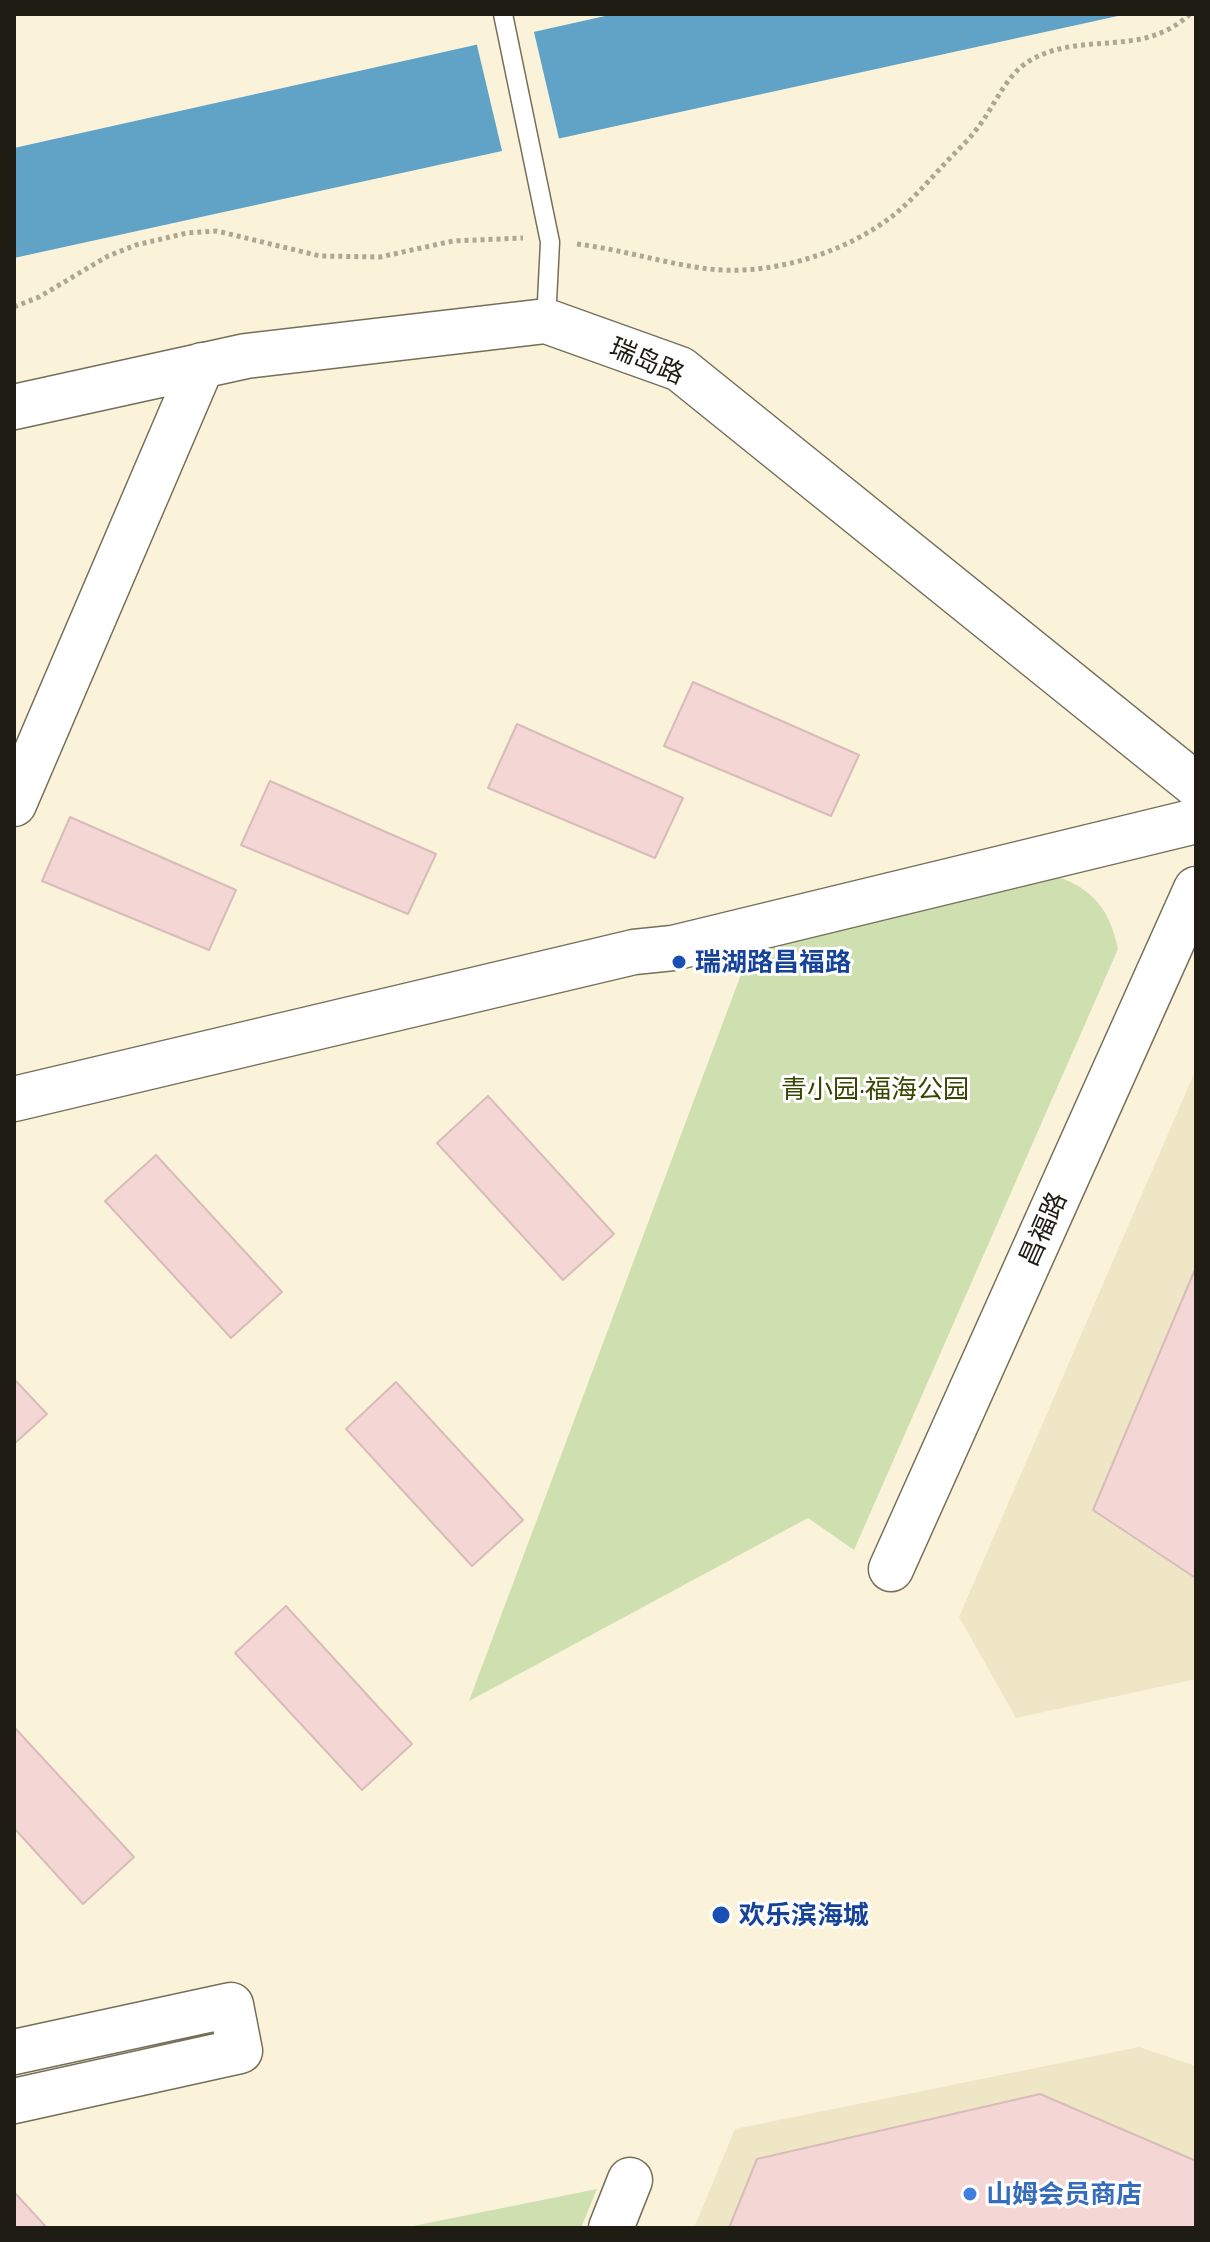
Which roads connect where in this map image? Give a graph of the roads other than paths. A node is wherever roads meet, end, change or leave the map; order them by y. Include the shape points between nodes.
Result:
1 (504, 20) edge
2 (546, 321) junction
3 (202, 365) junction
4 (14, 407) edge
5 (1196, 785) edge
6 (14, 804) edge
7 (1196, 821) edge
8 (1196, 889) edge
9 (14, 1099) edge
10 (891, 1569) dead end
11 (14, 2052) edge
12 (14, 2101) edge
13 (630, 2180) dead end
14 (611, 2228) edge

1 - 2 lane via 550,242
2 - 3 street, 瑞岛路
2 - 5 street, 瑞岛路 via 680,369
3 - 4 street, 瑞岛路
3 - 6 street
7 - 9 street
8 - 10 street, 昌福路
11 - 12 street via 231,2005 240,2051
13 - 14 street

